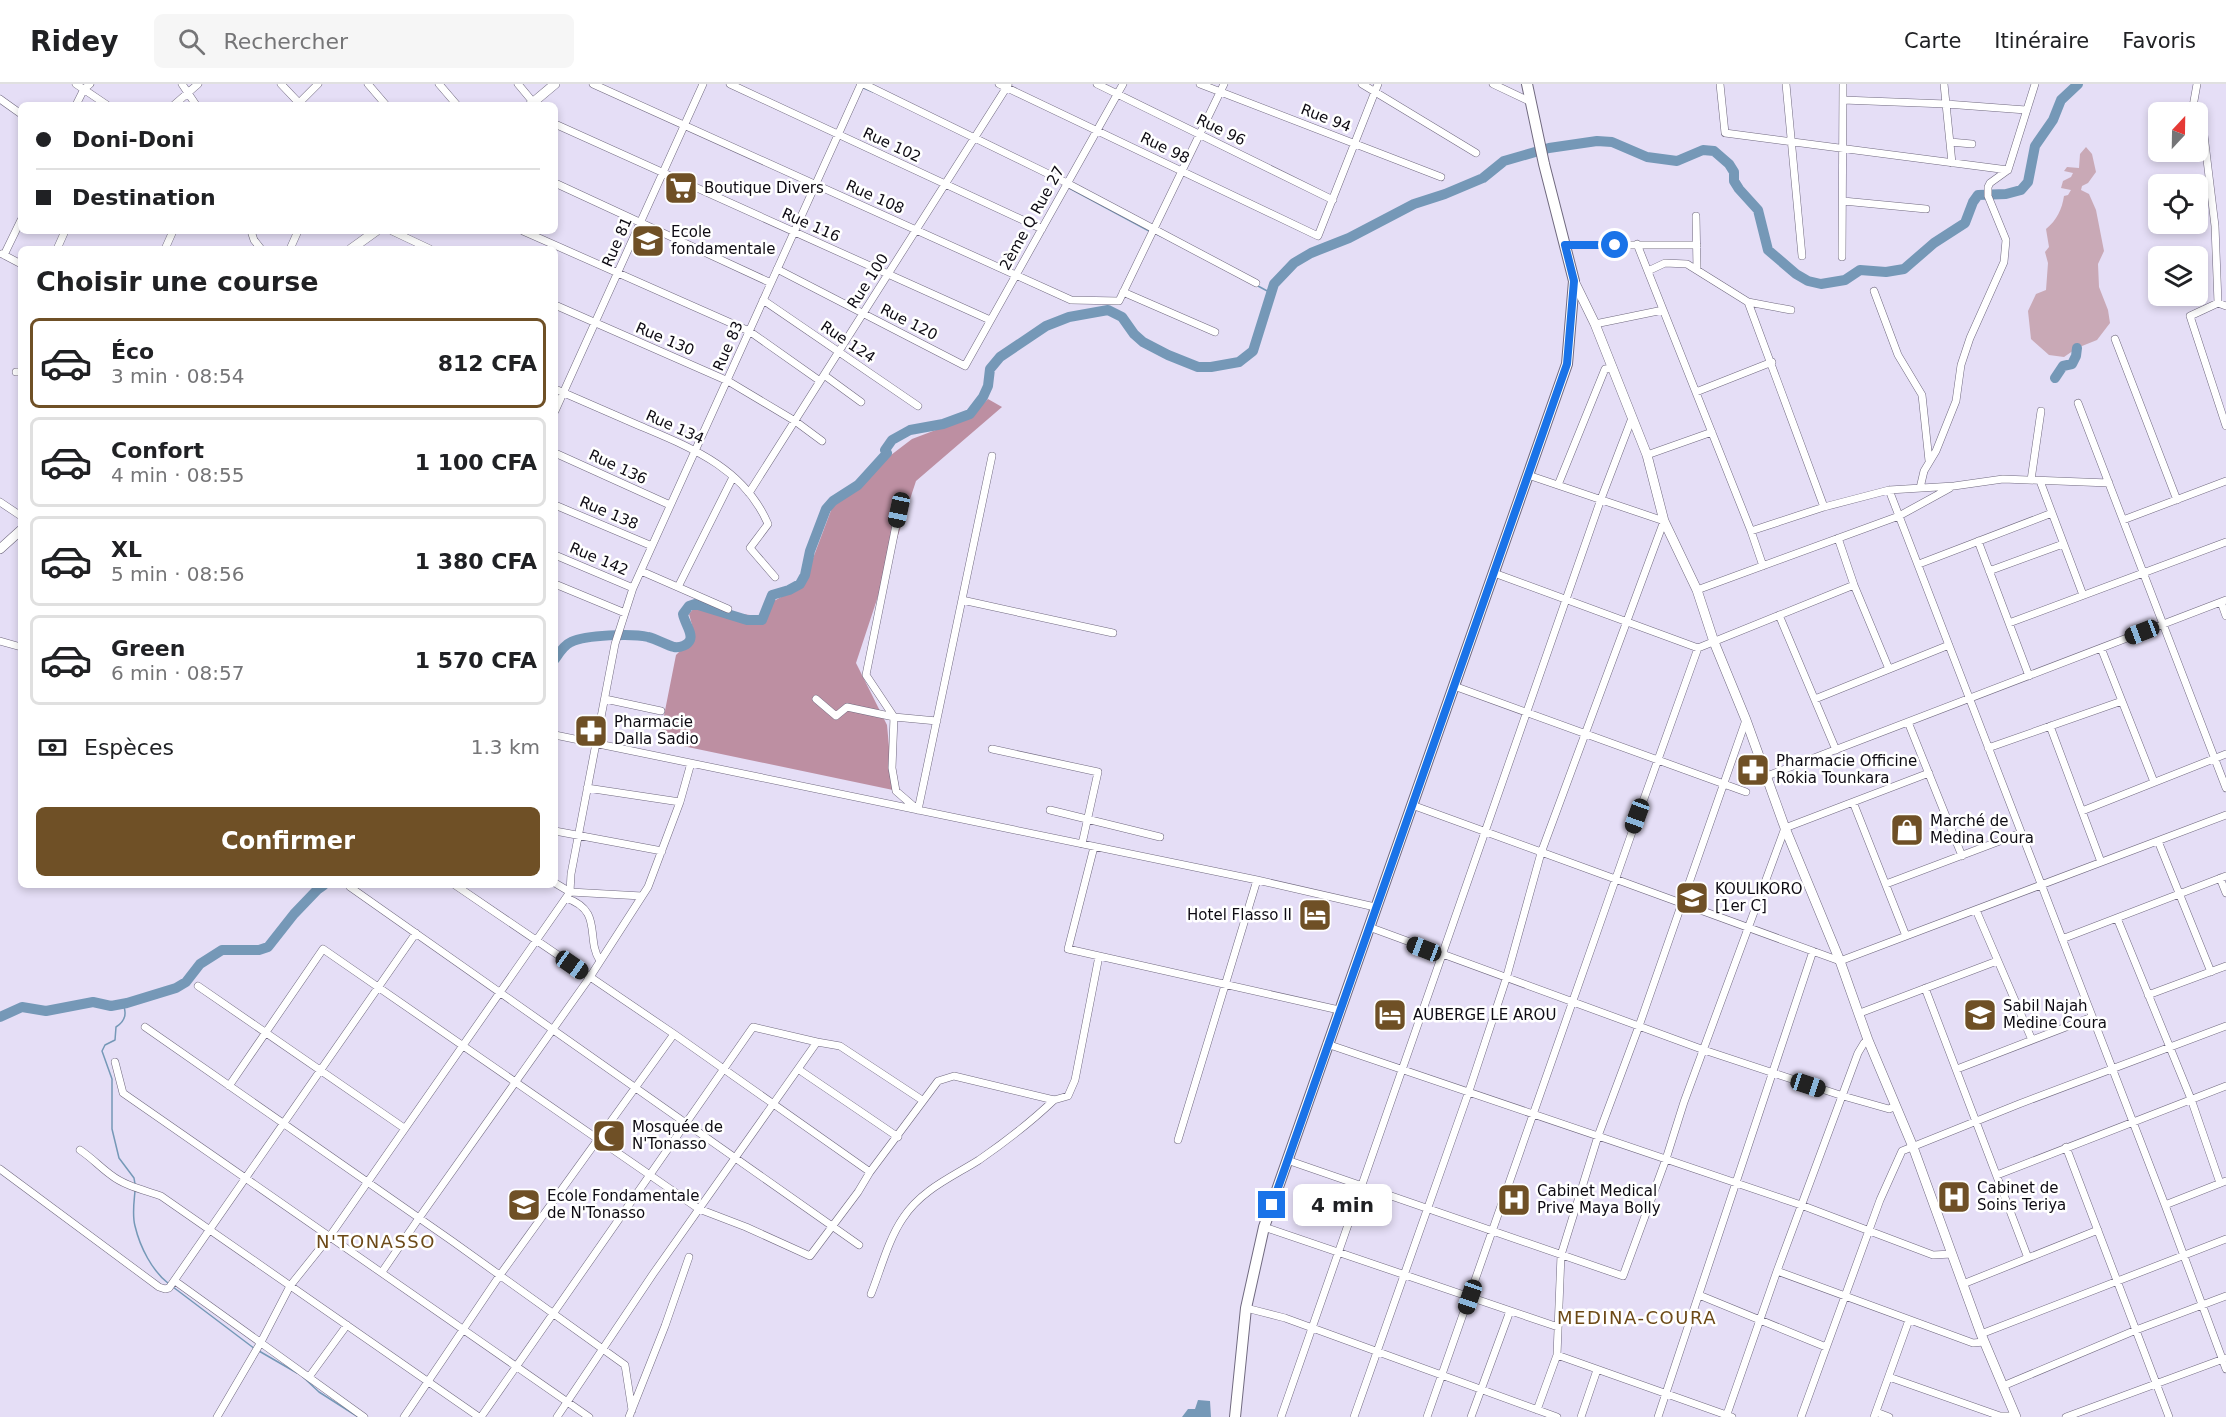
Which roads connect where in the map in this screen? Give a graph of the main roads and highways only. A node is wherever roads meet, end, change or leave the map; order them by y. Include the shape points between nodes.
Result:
1 (1527, 84) edge
2 (1235, 1417) edge

1 - 2 main road via 1574,281 1567,364 1264,1227 1246,1308

